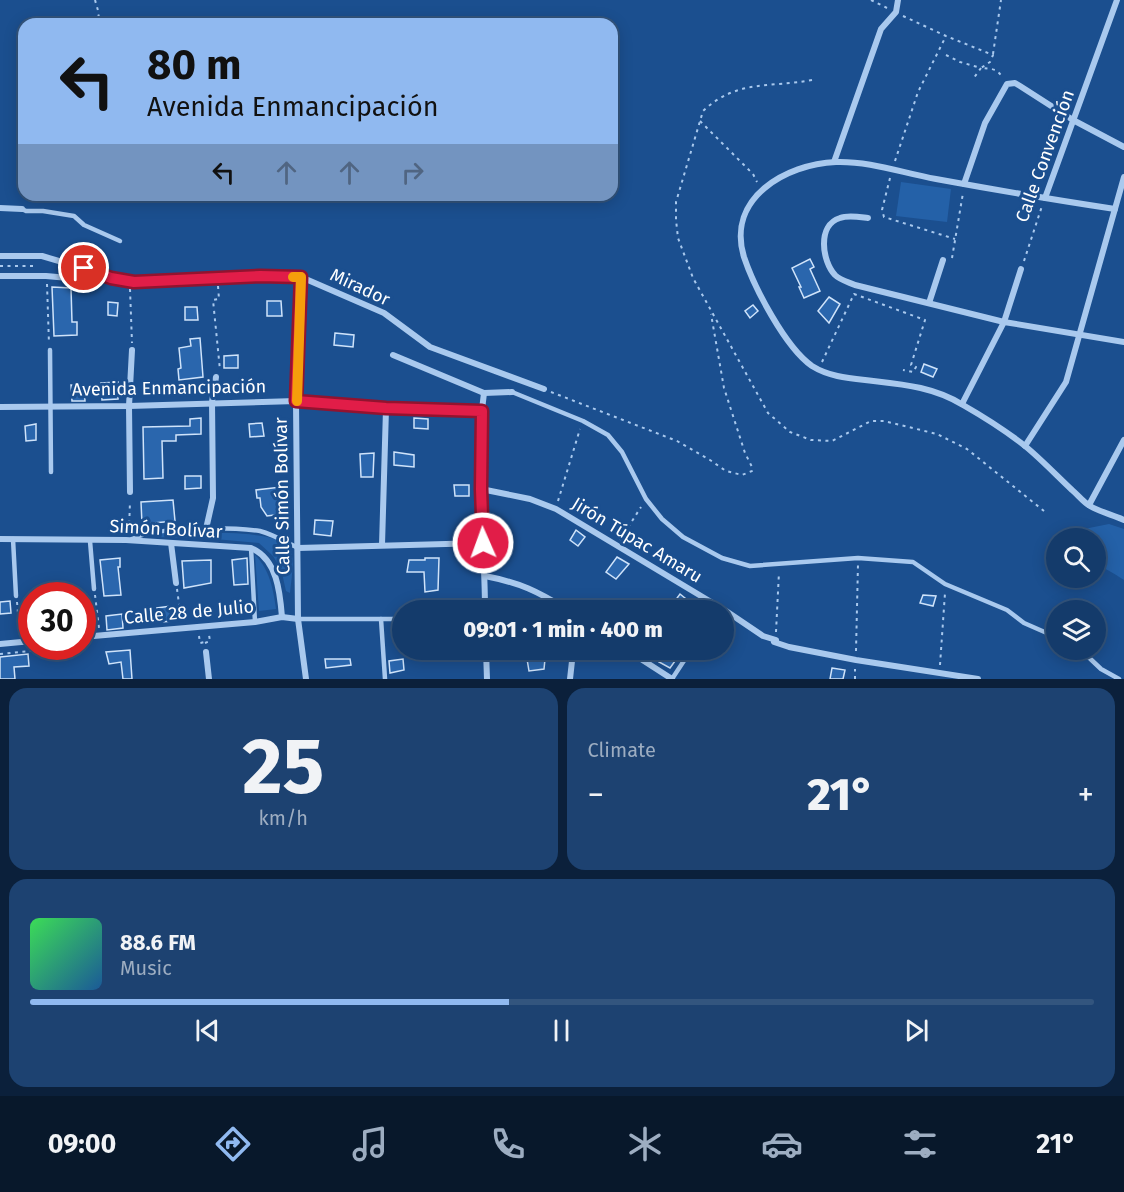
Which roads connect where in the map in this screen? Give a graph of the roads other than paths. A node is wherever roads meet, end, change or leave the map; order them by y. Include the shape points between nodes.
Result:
1 (898, 0) edge
2 (1117, 0) edge
3 (1073, 120) junction
4 (1124, 147) edge
5 (834, 162) junction
6 (1124, 177) edge
7 (964, 184) junction
8 (1045, 198) junction
9 (0, 208) edge
10 (22, 208) joint
11 (1115, 209) junction
12 (868, 218) dead end
13 (120, 241) dead end
14 (0, 256) edge
15 (943, 260) road end
16 (1021, 269) road end
17 (0, 276) edge
18 (301, 277) junction
19 (111, 278) junction
20 (930, 303) junction
21 (1004, 322) junction
22 (1078, 334) junction
23 (1124, 342) edge
24 (50, 350) road end
25 (132, 350) road end
26 (393, 355) dead end
27 (216, 377) road end
28 (544, 389) road end
29 (512, 392) joint
30 (484, 393) junction
31 (296, 401) junction
32 (212, 402) junction
33 (962, 404) junction
34 (50, 406) junction
35 (129, 406) junction
36 (0, 407) edge
37 (386, 408) junction
38 (482, 411) junction
39 (1124, 440) edge
40 (1025, 446) junction
41 (51, 472) dead end
42 (481, 489) junction
43 (130, 492) road end
44 (1089, 505) junction
45 (1124, 520) edge
46 (206, 529) junction
47 (0, 539) edge
48 (14, 539) junction
49 (129, 540) junction
50 (90, 541) junction
51 (171, 543) junction
52 (483, 543) junction
53 (382, 545) junction
54 (251, 548) junction
55 (298, 548) junction
56 (485, 576) junction
57 (93, 582) edge
58 (176, 583) road end
59 (16, 596) road end
60 (485, 600) edge
61 (551, 600) edge
62 (704, 600) edge
63 (282, 617) junction
64 (734, 618) edge
65 (298, 619) junction
66 (381, 619) junction
67 (392, 620) edge
68 (255, 622) junction
69 (1046, 633) edge
70 (96, 635) edge
71 (18, 642) edge
72 (0, 644) edge
73 (206, 652) dead end
74 (486, 660) edge
75 (573, 660) edge
76 (643, 660) edge
77 (685, 660) edge
78 (1092, 660) edge
79 (209, 679) edge
80 (306, 679) edge
81 (385, 679) edge
82 (487, 679) edge
83 (570, 679) edge
84 (672, 679) edge
85 (978, 679) edge
86 (1119, 679) edge

1 - 5 street via 896,12 880,29
2 - 3 street, Calle Convención
3 - 4 street
3 - 7 street via 1015,83 1007,84 985,123
3 - 8 street, Calle Convención
5 - 7 street via 856,162
5 - 33 street via 809,166 775,179 748,209 742,231 743,252 759,295 795,351 819,370 927,389
6 - 11 street
7 - 8 street
8 - 11 street
9 - 10 street
10 - 13 lane via 74,216 84,225
11 - 22 street
12 - 20 street via 842,217 830,226 824,251 831,270 839,279 855,285
14 - 19 street, Mirador via 42,256
15 - 20 street
16 - 21 street
17 - 19 street, Mirador
18 - 19 street, Mirador via 155,282
18 - 28 street, Mirador via 384,313 430,347
18 - 31 street, Calle Simón Bolívar
20 - 21 street
21 - 22 street
21 - 33 street
22 - 23 street
22 - 40 street via 1066,382
24 - 34 lane
25 - 35 street
26 - 30 street
27 - 32 street
29 - 30 street
29 - 69 lane via 608,435 662,519 702,549 750,566 858,558 913,562 945,584 1007,610
30 - 38 street
31 - 32 street, Avenida Enmancipación
31 - 37 street, Avenida Enmancipación
31 - 55 street, Calle Simón Bolívar
32 - 35 street, Avenida Enmancipación
32 - 46 street via 213,498
33 - 40 street
34 - 35 street, Avenida Enmancipación
34 - 36 street, Avenida Enmancipación
34 - 41 lane
35 - 43 street
37 - 38 street, Avenida Enmancipación
37 - 53 street
38 - 42 street
39 - 44 street
40 - 44 street
42 - 52 street
42 - 62 street, Jirón Túpac Amaru via 556,509
44 - 45 street
46 - 49 lane via 149,532
46 - 55 lane via 262,532
47 - 48 street, Simón Bolívar
48 - 50 street, Simón Bolívar
48 - 59 lane
49 - 50 street, Simón Bolívar
49 - 51 street, Simón Bolívar
50 - 57 lane
51 - 54 street, Simón Bolívar
51 - 58 street
52 - 53 street
52 - 56 street
53 - 55 street
54 - 63 street via 265,557 272,569
54 - 68 lane
55 - 65 street, Calle Simón Bolívar
56 - 60 street
56 - 61 street via 529,587
63 - 65 street, Calle 28 de Julio
63 - 68 street, Calle 28 de Julio
64 - 85 street, Jirón Túpac Amaru via 789,647
65 - 66 lane
65 - 80 street, Calle Simón Bolívar
66 - 67 lane
66 - 81 lane
68 - 70 street, Calle 28 de Julio
71 - 72 street
73 - 79 street
74 - 82 street
75 - 83 street
76 - 84 street
77 - 84 lane
78 - 86 lane

